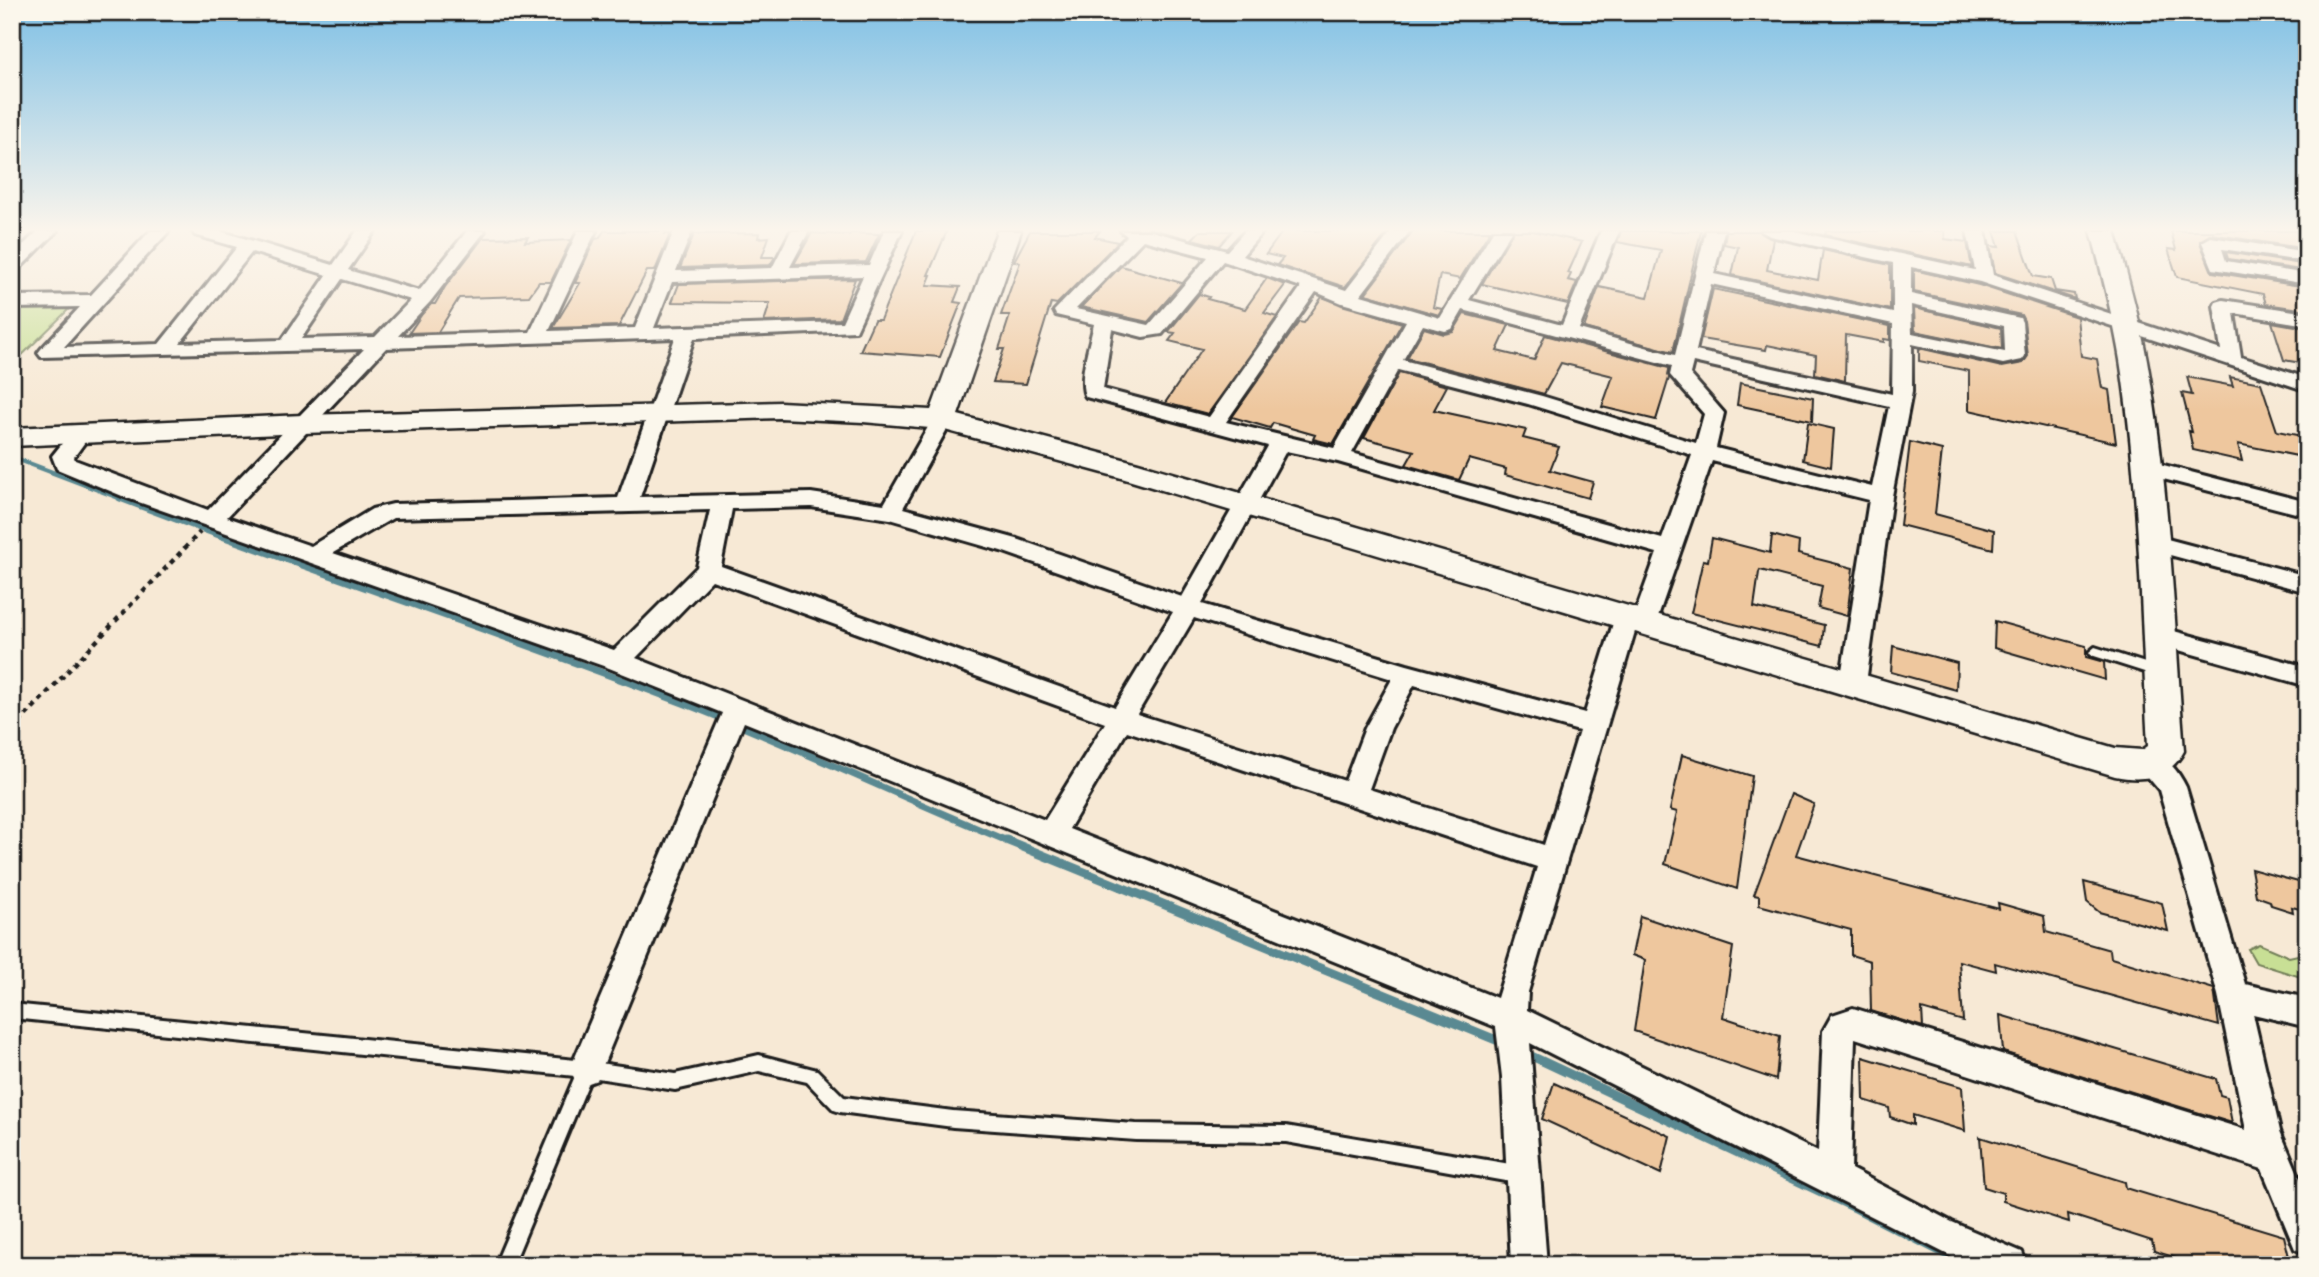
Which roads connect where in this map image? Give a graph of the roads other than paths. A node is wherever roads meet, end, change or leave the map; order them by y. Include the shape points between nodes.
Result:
1 (104, 291) edge
2 (212, 291) edge
3 (324, 291) edge
4 (399, 291) edge
5 (429, 291) edge
6 (559, 291) edge
7 (659, 291) edge
8 (866, 291) edge
9 (988, 291) edge
10 (1082, 291) edge
11 (1192, 291) edge
12 (1308, 291) edge
13 (1330, 291) edge
14 (1355, 291) edge
15 (1466, 291) edge
16 (1584, 291) edge
17 (1700, 291) edge
18 (1756, 291) edge
19 (1902, 291) edge
20 (2022, 291) edge
21 (2118, 291) edge
22 (1902, 297) junction
23 (423, 298) junction
24 (1349, 299) junction
25 (94, 301) junction
26 (12, 302) edge
27 (1459, 303) junction
28 (1417, 318) junction
29 (2307, 319) edge
30 (1104, 321) junction
31 (2127, 326) junction
32 (1901, 328) junction
33 (1568, 332) junction
34 (686, 333) junction
35 (642, 334) junction
36 (537, 337) junction
37 (380, 342) junction
38 (289, 343) junction
39 (166, 348) junction
40 (1683, 358) junction
41 (2229, 359) junction
42 (1393, 363) junction
43 (2307, 385) edge
44 (1900, 402) junction
45 (658, 414) junction
46 (942, 420) junction
47 (303, 424) junction
48 (1214, 425) junction
49 (80, 435) junction
50 (12, 437) edge
51 (1280, 443) junction
52 (1704, 452) junction
53 (1340, 456) junction
54 (2148, 468) junction
55 (1881, 496) junction
56 (723, 502) junction
57 (1245, 505) junction
58 (626, 506) junction
59 (2307, 509) edge
60 (890, 512) junction
61 (213, 519) junction
62 (2152, 543) junction
63 (1671, 549) junction
64 (314, 554) junction
65 (708, 570) junction
66 (2307, 584) edge
67 (1188, 608) junction
68 (1635, 620) junction
69 (2159, 636) junction
70 (2095, 652) dead end
71 (618, 661) junction
72 (2161, 672) junction
73 (1407, 674) junction
74 (2307, 677) edge
75 (1853, 683) junction
76 (737, 709) junction
77 (1121, 719) junction
78 (1594, 725) junction
79 (2150, 764) junction
80 (1353, 794) junction
81 (1051, 835) junction
82 (1552, 860) junction
83 (2233, 995) junction
84 (12, 1011) edge
85 (2307, 1013) edge
86 (1511, 1018) junction
87 (586, 1069) junction
88 (2272, 1154) junction
89 (1523, 1175) junction
90 (1834, 1178) junction
91 (2307, 1237) edge
92 (504, 1265) edge
93 (1529, 1265) edge
94 (2009, 1265) edge

1 - 25 street
2 - 39 street
3 - 38 street
4 - 23 street
5 - 23 street
6 - 36 street
7 - 35 street
8 - 34 street via 849,327
9 - 46 street
10 - 30 street via 1063,311
11 - 30 street via 1155,330
12 - 48 street
13 - 24 street
14 - 24 street
15 - 27 street
16 - 33 street
17 - 40 street
18 - 32 street
19 - 22 street
20 - 31 street
21 - 31 street
22 - 32 street
22 - 32 street via 2013,322 2015,356 2003,358
23 - 37 street
24 - 28 street
25 - 26 street
25 - 39 street via 48,353
27 - 28 street via 1445,325
27 - 33 street
28 - 42 street
29 - 41 street via 2223,306
30 - 48 street via 1093,393
31 - 41 street
31 - 54 street
32 - 44 street
33 - 40 street
34 - 35 street
34 - 45 street
35 - 36 street
36 - 37 street
37 - 38 street
37 - 47 street
38 - 39 street
40 - 44 street
40 - 52 street via 1680,374 1714,413
41 - 43 street
42 - 52 street
42 - 53 street
44 - 55 street
45 - 46 street via 780,410
45 - 47 street
45 - 58 street
46 - 57 street
46 - 60 street
47 - 49 street
47 - 61 street
48 - 51 street
49 - 50 street
49 - 61 street via 63,456 65,464
51 - 53 street
51 - 57 street
52 - 55 street
52 - 63 street
53 - 63 street
54 - 59 street
54 - 62 street
55 - 75 street
56 - 58 street
56 - 60 street via 811,500
56 - 65 street
57 - 67 street
57 - 68 street
58 - 64 street via 393,511 380,513
60 - 67 street via 1009,545
61 - 64 street
62 - 66 street
62 - 69 street
63 - 68 street
64 - 71 street
65 - 71 street
65 - 77 street
67 - 73 street
67 - 77 street
68 - 75 street
68 - 78 street
69 - 72 street
69 - 74 street
70 - 72 lane
71 - 76 street
72 - 79 street via 2166,751
73 - 78 street
73 - 80 street via 1378,727
75 - 79 street via 2115,762 2141,767
76 - 81 street
76 - 87 street
77 - 80 street
77 - 81 street
78 - 82 street
79 - 83 street via 2172,787
80 - 82 street
81 - 86 street
82 - 86 street via 1513,992
83 - 85 street
83 - 88 street
84 - 87 lane
86 - 89 street
86 - 90 street
87 - 89 lane via 675,1082 759,1063 811,1074 840,1104 953,1119 1136,1132 1286,1133
87 - 92 lane
88 - 90 street via 1853,1023 1839,1031
88 - 91 street
89 - 93 street
90 - 94 street

